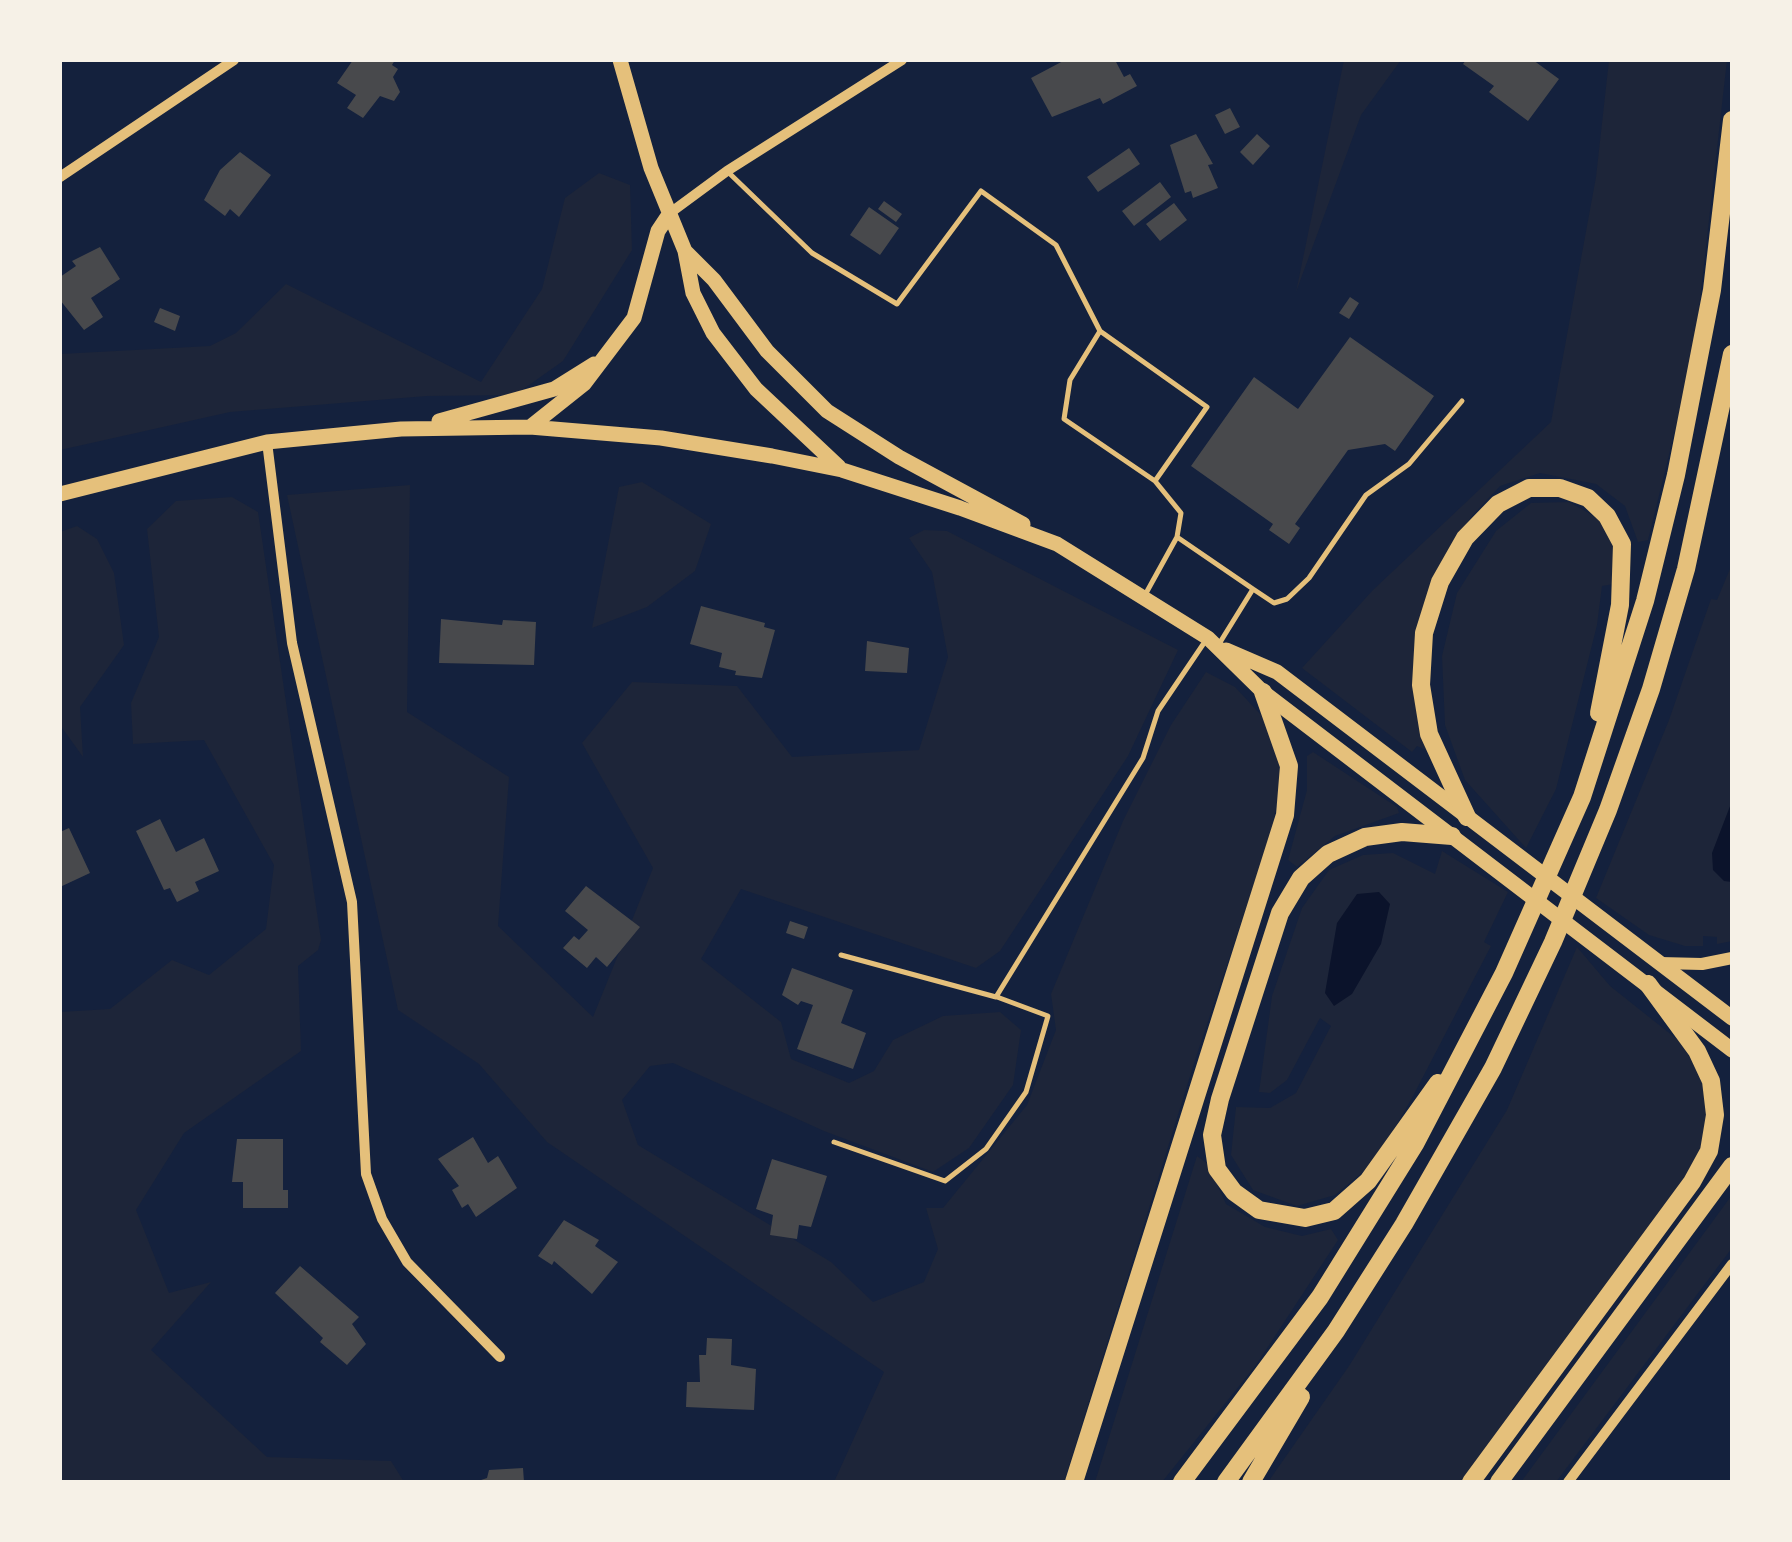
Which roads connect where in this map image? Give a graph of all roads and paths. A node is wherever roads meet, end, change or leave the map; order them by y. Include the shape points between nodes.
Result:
1 (234, 60) edge
2 (620, 60) edge
3 (899, 61) edge
4 (1732, 120) edge
5 (727, 171) junction
6 (60, 177) edge
7 (670, 213) junction
8 (685, 251) junction
9 (1100, 330) junction
10 (610, 354) junction
11 (1732, 354) edge
12 (1462, 401) dead end
13 (530, 427) junction
14 (401, 429) junction
15 (267, 442) junction
16 (842, 470) junction
17 (1154, 481) junction
18 (60, 494) edge
19 (1177, 538) junction
20 (1057, 544) junction
21 (1253, 589) junction
22 (1145, 595) junction
23 (1213, 642) junction
24 (1263, 692) junction
25 (1582, 797) junction
26 (1467, 817) junction
27 (1452, 836) junction
28 (842, 955) dead end
29 (1732, 958) edge
30 (1658, 963) junction
31 (1648, 984) junction
32 (996, 997) junction
33 (1732, 1018) edge
34 (1476, 1030) junction
35 (1732, 1050) edge
36 (834, 1142) dead end
37 (1732, 1166) edge
38 (1732, 1264) edge
39 (1336, 1331) junction
40 (500, 1358) dead end
41 (1074, 1482) edge
42 (1182, 1482) edge
43 (1226, 1482) edge
44 (1251, 1482) edge
45 (1471, 1482) edge
46 (1499, 1482) edge
47 (1568, 1482) edge

1 - 6 street
2 - 7 main road via 650,168
3 - 5 street
4 - 25 highway via 1690,411 1644,601
5 - 7 street
5 - 9 lane via 812,253 898,304 980,191 1056,245
7 - 8 main road
7 - 10 main road via 658,230 634,318
8 - 16 main road via 693,293 713,332 756,389
8 - 20 main road via 777,362 827,410 899,458
9 - 17 lane via 1070,380 1064,420
9 - 17 lane via 1207,407
10 - 13 main road
10 - 14 main road via 554,389 514,404
11 - 39 highway via 1686,569 1608,810 1530,992 1450,1145
12 - 21 lane via 1408,464 1366,495 1287,599 1274,604
13 - 14 main road
13 - 16 main road via 661,438
14 - 15 main road
15 - 18 main road
15 - 40 street via 292,643 352,902 366,1174 407,1262
16 - 20 main road
17 - 19 lane via 1181,513
19 - 21 lane
19 - 22 lane
20 - 22 main road
21 - 23 lane
22 - 23 main road
23 - 24 main road
23 - 26 main road via 1277,672
23 - 32 lane via 1158,711 1143,758
24 - 27 main road
24 - 41 highway via 1289,766 1285,815
25 - 26 highway via 1620,606 1622,544 1588,498 1560,488 1529,488 1498,504 1465,538 1440,582 1424,634 1426,722
25 - 34 highway
26 - 30 main road
27 - 31 main road
27 - 34 highway via 1365,837 1328,854 1301,878 1280,913 1220,1099 1212,1135 1217,1169 1259,1210 1305,1218 1334,1211 1368,1181
28 - 32 lane
29 - 30 street
30 - 33 main road
31 - 35 main road
31 - 45 highway via 1711,1081 1709,1151
32 - 36 lane via 1048,1016 1026,1092 986,1150 944,1181
34 - 42 highway via 1416,1144 1320,1297
37 - 46 highway
38 - 47 street
39 - 43 highway
39 - 44 highway

